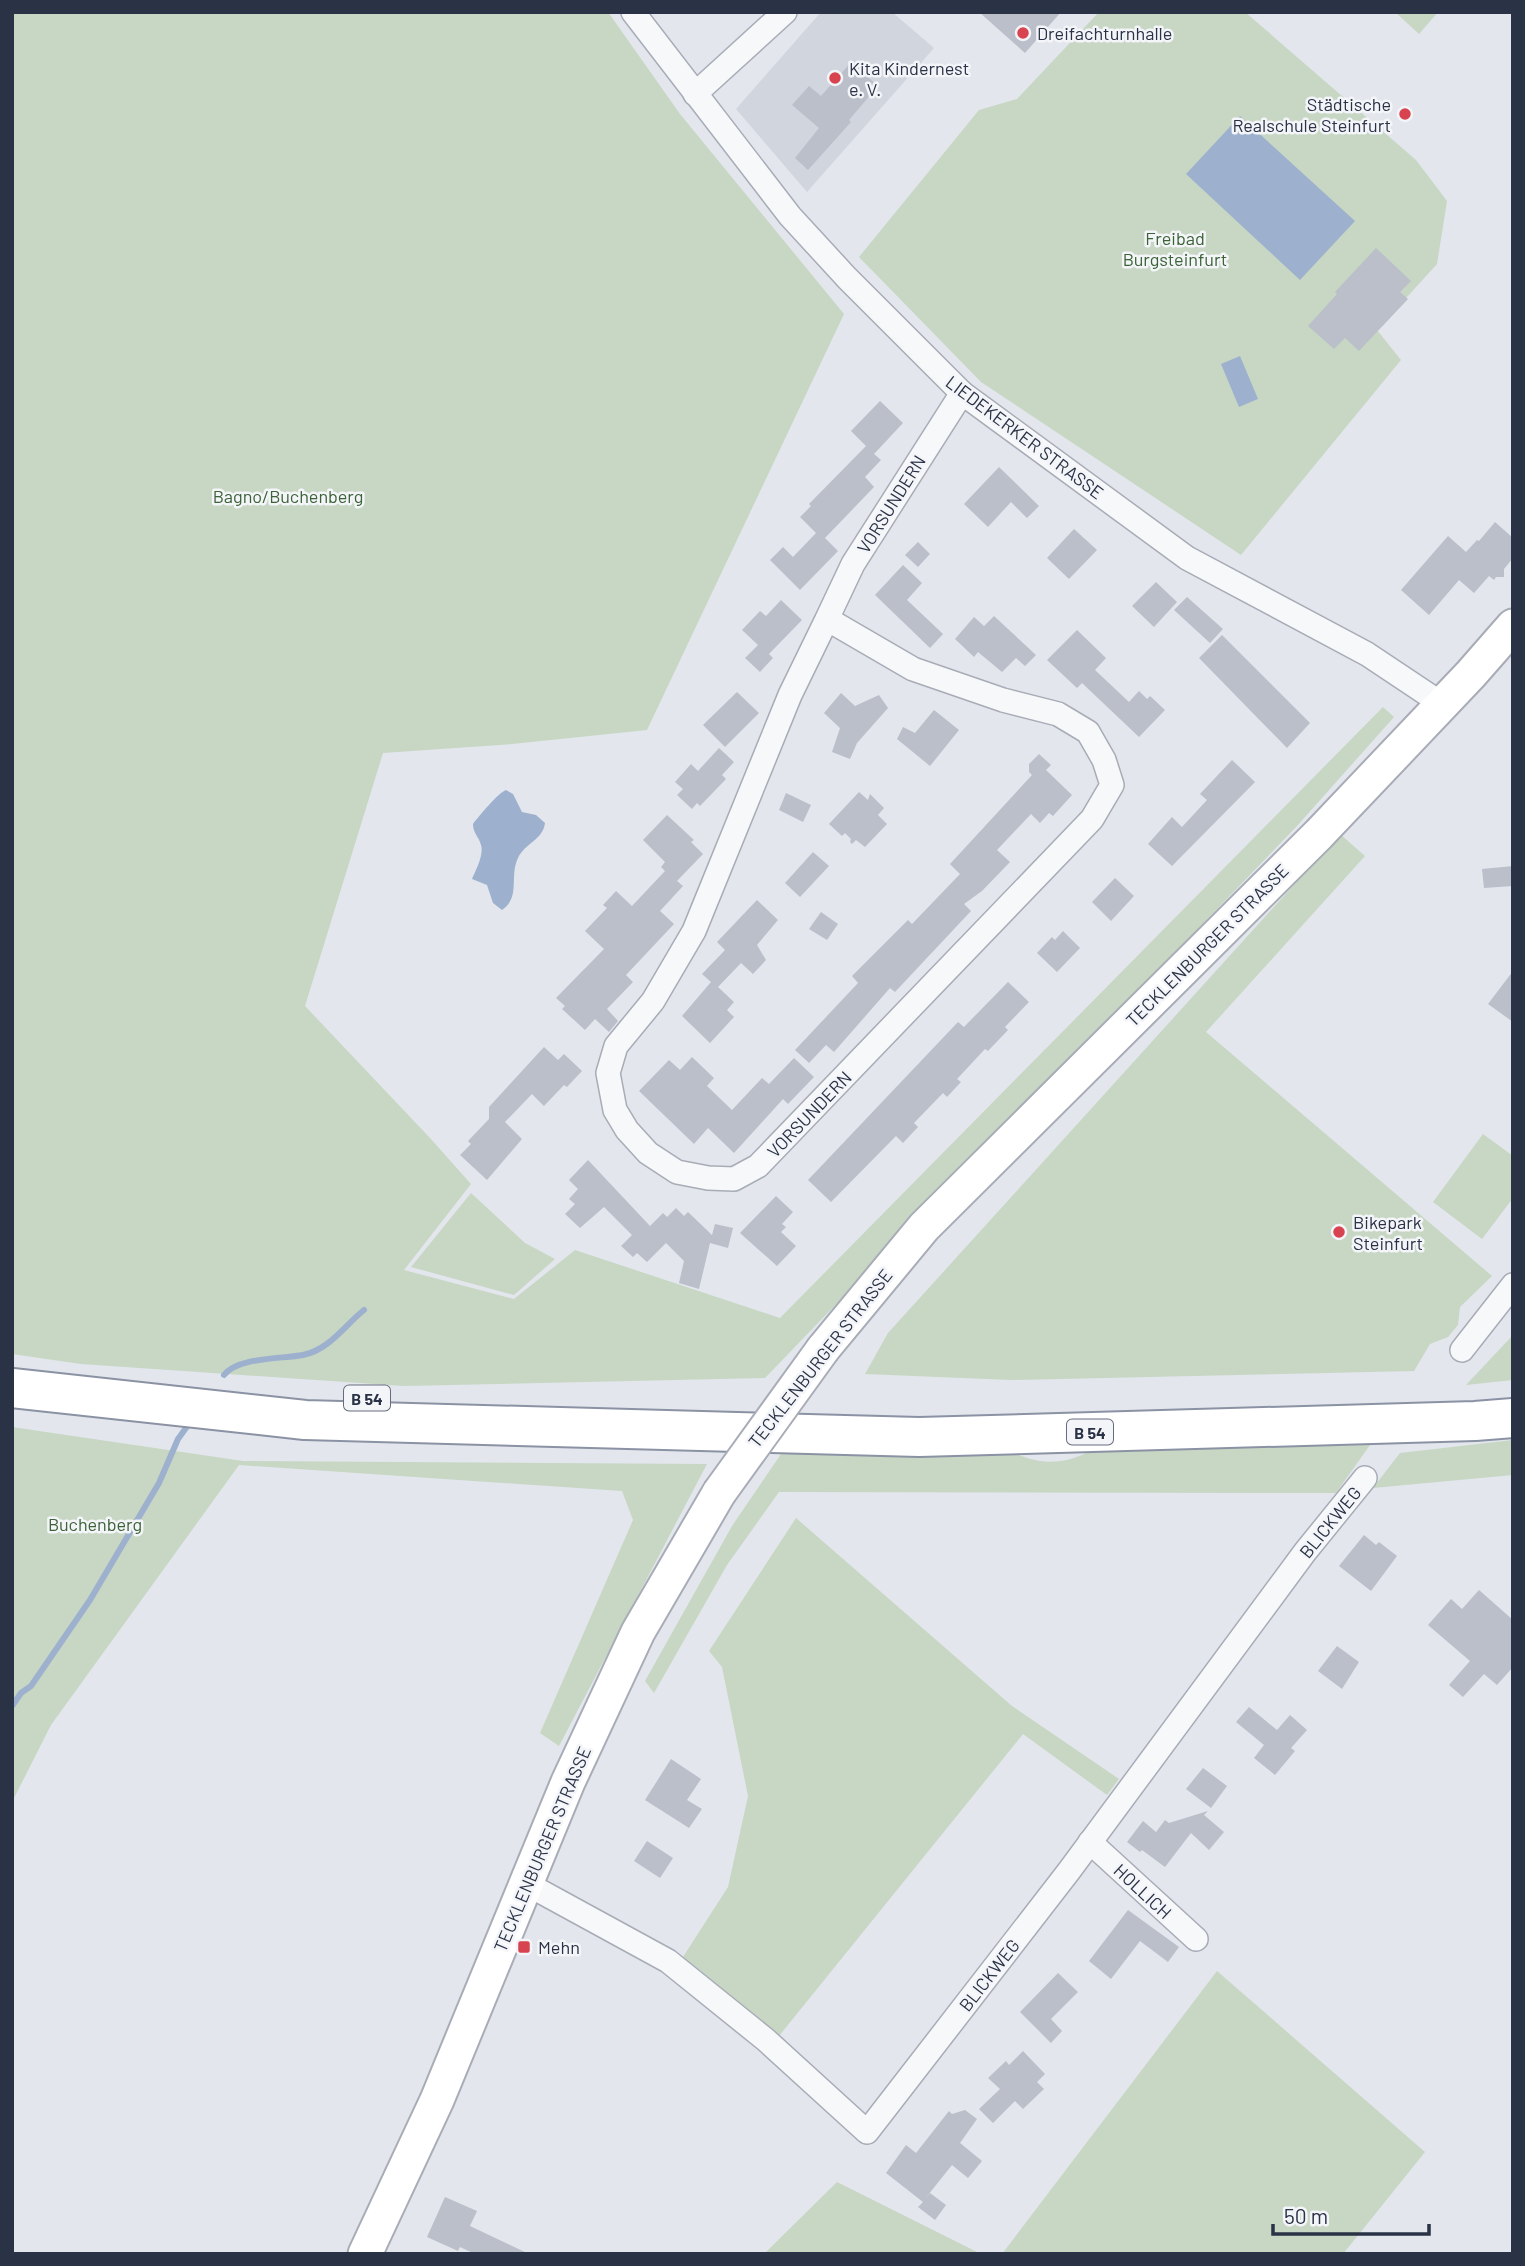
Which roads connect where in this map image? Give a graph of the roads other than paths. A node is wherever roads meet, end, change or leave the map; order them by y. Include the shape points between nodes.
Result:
1 (785, 12) edge
2 (638, 14) edge
3 (695, 94) junction
4 (962, 393) junction
5 (827, 619) junction
6 (1513, 626) edge
7 (1442, 704) junction
8 (1513, 1285) edge
9 (1462, 1350) dead end
10 (12, 1365) edge
11 (12, 1388) edge
12 (1513, 1400) edge
13 (1513, 1418) edge
14 (1366, 1478) dead end
15 (1090, 1842) junction
16 (527, 1884) junction
17 (1196, 1939) dead end
18 (365, 2254) edge

1 - 3 street
2 - 3 street, LIEDEKERKER STRASSE
3 - 4 street, LIEDEKERKER STRASSE via 790,216
4 - 5 street, VORSUNDERN via 853,564
4 - 7 street, LIEDEKERKER STRASSE via 1187,558 1367,654
5 - 5 street, VORSUNDERN via 913,669 1068,720 1088,732 1112,785 1092,819 758,1166 734,1179 677,1172 648,1153 627,1130 615,1110 608,1073 616,1046 653,1001 694,932 790,695
6 - 7 main road, TECKLENBURGER STRASSE
7 - 16 main road, TECKLENBURGER STRASSE, bridge via 1319,834 924,1227 823,1349 719,1493 638,1632 568,1782
8 - 9 street
10 - 12 highway, B 54 via 305,1396 920,1418
11 - 13 highway, B 54 via 305,1420 919,1437
14 - 15 street, BLICKWEG via 1305,1552
15 - 16 street, BLICKWEG via 867,2132 766,2040 668,1961
15 - 17 street, HOLLICH
16 - 18 main road, TECKLENBURGER STRASSE via 437,2100

